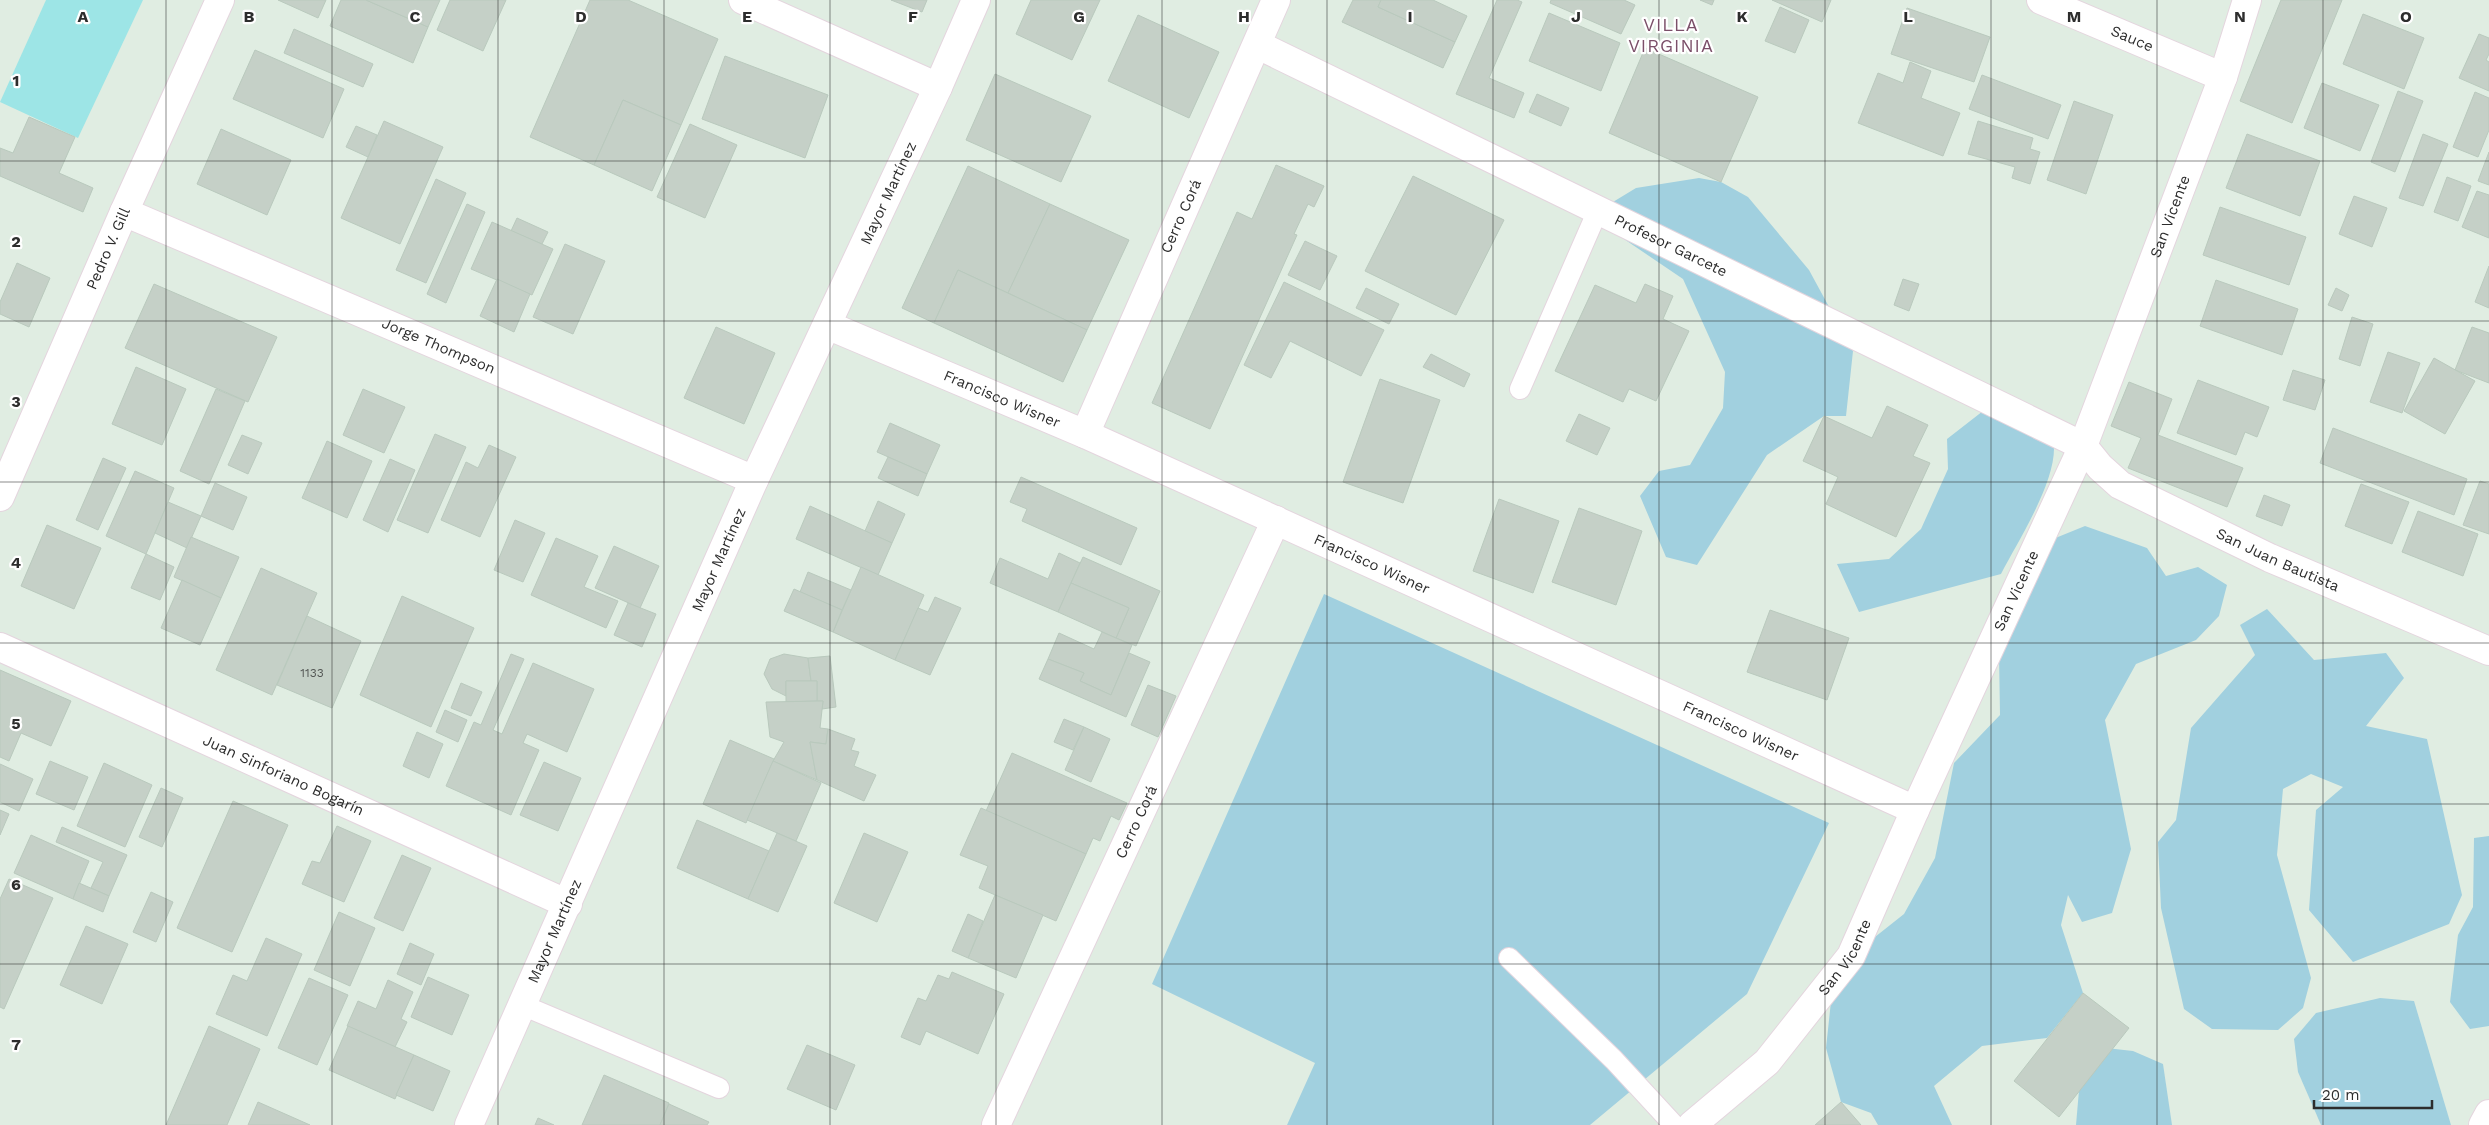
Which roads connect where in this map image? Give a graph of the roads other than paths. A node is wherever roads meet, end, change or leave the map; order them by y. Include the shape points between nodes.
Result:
1 (220, 0) edge
2 (743, 0) edge
3 (976, 0) edge
4 (1276, 0) edge
5 (2041, 0) edge
6 (2247, 0) edge
7 (1258, 45) junction
8 (2223, 77) junction
9 (938, 87) junction
10 (1598, 210) junction
11 (124, 212) junction
12 (827, 325) junction
13 (1520, 389) dead end
14 (1085, 434) junction
15 (2084, 446) junction
16 (754, 480) junction
17 (0, 497) edge
18 (1276, 520) junction
19 (0, 647) edge
20 (2489, 651) edge
21 (1914, 810) junction
22 (568, 904) junction
23 (1509, 958) dead end
24 (522, 1005) junction
25 (720, 1088) dead end
26 (2489, 1114) edge
27 (468, 1125) edge
28 (996, 1125) edge
29 (1674, 1125) edge
30 (1692, 1125) edge
31 (2482, 1125) edge

1 - 11 street, Pedro V. Gill
2 - 9 street
3 - 9 street, Mayor Martínez
4 - 7 street, Cerro Corá
5 - 8 street, Sauce
6 - 8 street, San Vicente
7 - 10 street, Profesor Garcete
7 - 14 street, Cerro Corá
8 - 15 street, San Vicente
9 - 12 street, Mayor Martínez
10 - 13 lane
10 - 15 street, Profesor Garcete
11 - 16 street, Jorge Thompson
11 - 17 street, Pedro V. Gill
12 - 14 street, Francisco Wisner
12 - 16 street, Mayor Martínez
14 - 18 street, Francisco Wisner
15 - 20 street, San Juan Bautista via 2120,485 2270,558
15 - 21 street, San Vicente
16 - 22 street, Mayor Martínez
18 - 21 street, Francisco Wisner
18 - 28 street, Cerro Corá
19 - 22 street, Juan Sinforiano Bogarín
21 - 30 street, San Vicente via 1851,956 1768,1062
22 - 24 street, Mayor Martínez
23 - 29 lane via 1614,1060
24 - 25 lane
24 - 27 street, Mayor Martínez
26 - 31 street

